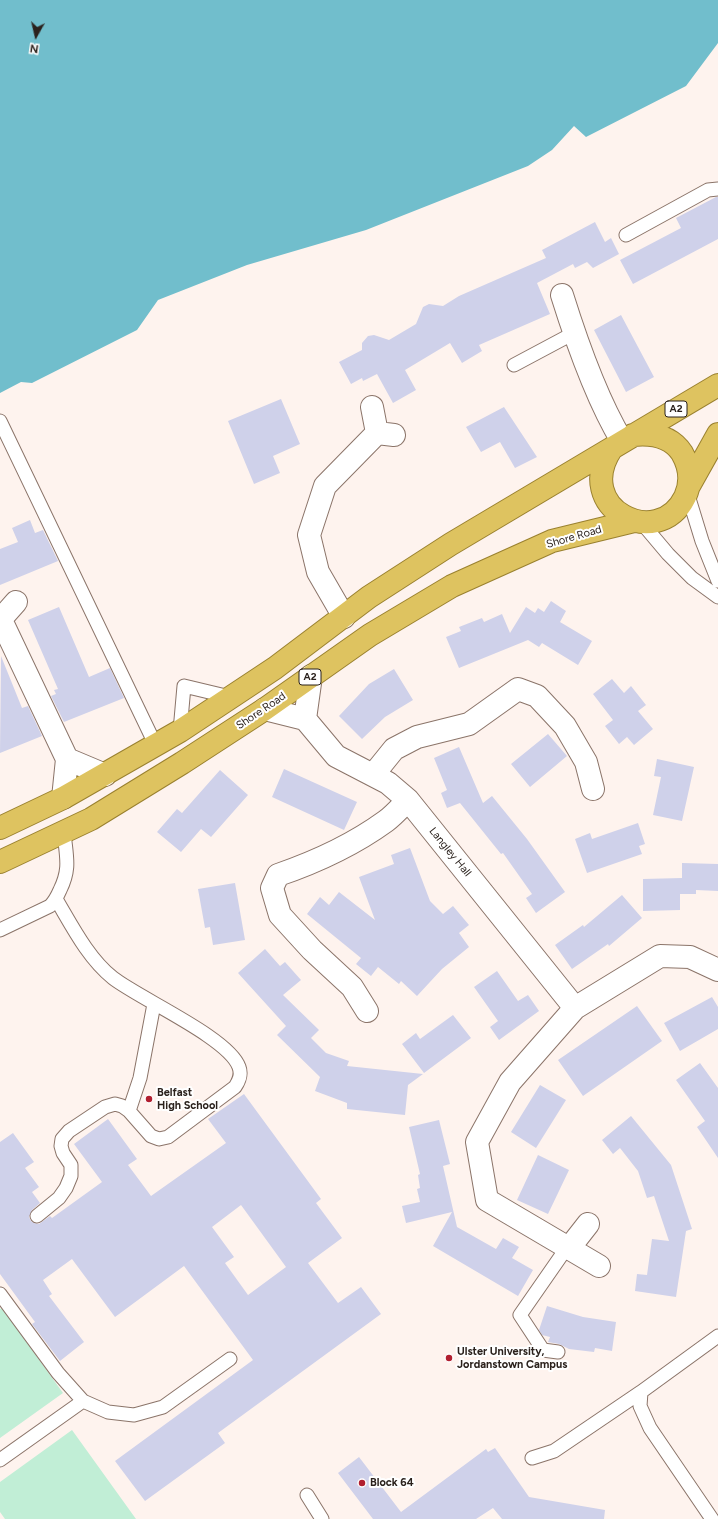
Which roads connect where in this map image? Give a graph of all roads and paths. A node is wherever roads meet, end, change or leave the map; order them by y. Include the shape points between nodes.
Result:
1 (718, 189) edge
2 (626, 235) dead end
3 (562, 295) dead end
4 (574, 333) junction
5 (514, 365) dead end
6 (718, 385) edge
7 (372, 407) dead end
8 (0, 421) edge
9 (718, 434) edge
10 (622, 441) junction
11 (688, 489) junction
12 (638, 522) junction
13 (718, 581) edge
14 (718, 597) edge
15 (16, 602) dead end
16 (344, 618) junction
17 (1, 620) edge
18 (311, 676) junction
19 (230, 698) junction
20 (265, 709) junction
21 (305, 719) junction
22 (180, 731) junction
23 (156, 746) junction
24 (67, 759) junction
25 (105, 775) junction
26 (373, 775) junction
27 (593, 789) dead end
28 (63, 798) junction
29 (408, 800) junction
30 (0, 828) edge
31 (64, 832) junction
32 (0, 862) edge
33 (56, 899) junction
34 (0, 930) edge
35 (718, 970) edge
36 (154, 1004) junction
37 (575, 1008) junction
38 (367, 1011) dead end
39 (129, 1111) junction
40 (37, 1216) dead end
41 (588, 1224) dead end
42 (570, 1247) junction
43 (599, 1266) dead end
44 (0, 1294) edge
45 (716, 1341) edge
46 (558, 1352) dead end
47 (230, 1359) dead end
48 (641, 1392) junction
49 (83, 1401) junction
50 (532, 1458) dead end
51 (0, 1460) edge
52 (307, 1495) dead end
53 (322, 1519) edge
54 (711, 1519) edge

1 - 2 lane via 708,190
3 - 4 street
4 - 5 lane
4 - 10 street
6 - 10 highway, A2
7 - 16 street via 385,434 325,486 309,535 318,572
8 - 23 lane
9 - 11 highway, A2
10 - 11 highway, A2 via 646,433 670,441 686,460 689,473
10 - 12 highway via 604,459 601,484 604,496 612,507 622,516
10 - 16 highway, A2 via 451,544 370,597
11 - 12 highway, A2 via 682,503 674,512 658,520
11 - 13 lane via 702,541
12 - 14 lane via 692,578
12 - 18 highway, Shore Road / A2 via 552,541 452,586 370,635
15 - 17 street
16 - 19 highway, A2
17 - 24 street
18 - 20 highway, Shore Road / A2
18 - 21 street
19 - 22 highway, A2
19 - 22 lane via 184,686
20 - 21 street
20 - 31 highway, Shore Road / A2 via 176,767
21 - 26 street, Langley Hall via 336,756
22 - 23 highway, A2
23 - 25 highway, A2
24 - 25 street
24 - 28 street
25 - 28 highway, A2
26 - 27 street via 394,749 418,737 469,724 518,689 537,696 565,726 586,762
26 - 29 street, Langley Hall via 388,783
28 - 30 highway, A2
29 - 37 street, Langley Hall
29 - 38 street via 386,820 349,845 278,875 272,888 280,915 312,950 352,987
31 - 32 highway, Shore Road / A2
31 - 33 lane via 67,870 65,882
33 - 34 lane via 50,906
33 - 36 lane via 92,957 112,978
35 - 37 street via 690,957 660,956
36 - 39 lane via 140,1078
36 - 39 lane via 209,1036 233,1057 239,1067 240,1080 235,1087 168,1137 159,1139 151,1136
37 - 42 street via 510,1082 477,1142 487,1200
39 - 40 lane via 114,1104 104,1107 69,1131 62,1139 61,1146 71,1165 71,1176 59,1198
41 - 42 street
42 - 43 street
42 - 46 lane via 561,1256 520,1316 543,1350
44 - 49 lane via 58,1373
45 - 48 lane
47 - 49 lane via 163,1407 134,1415 108,1412
48 - 50 lane via 554,1451
48 - 54 lane via 640,1406 650,1428
49 - 51 lane
52 - 53 lane

